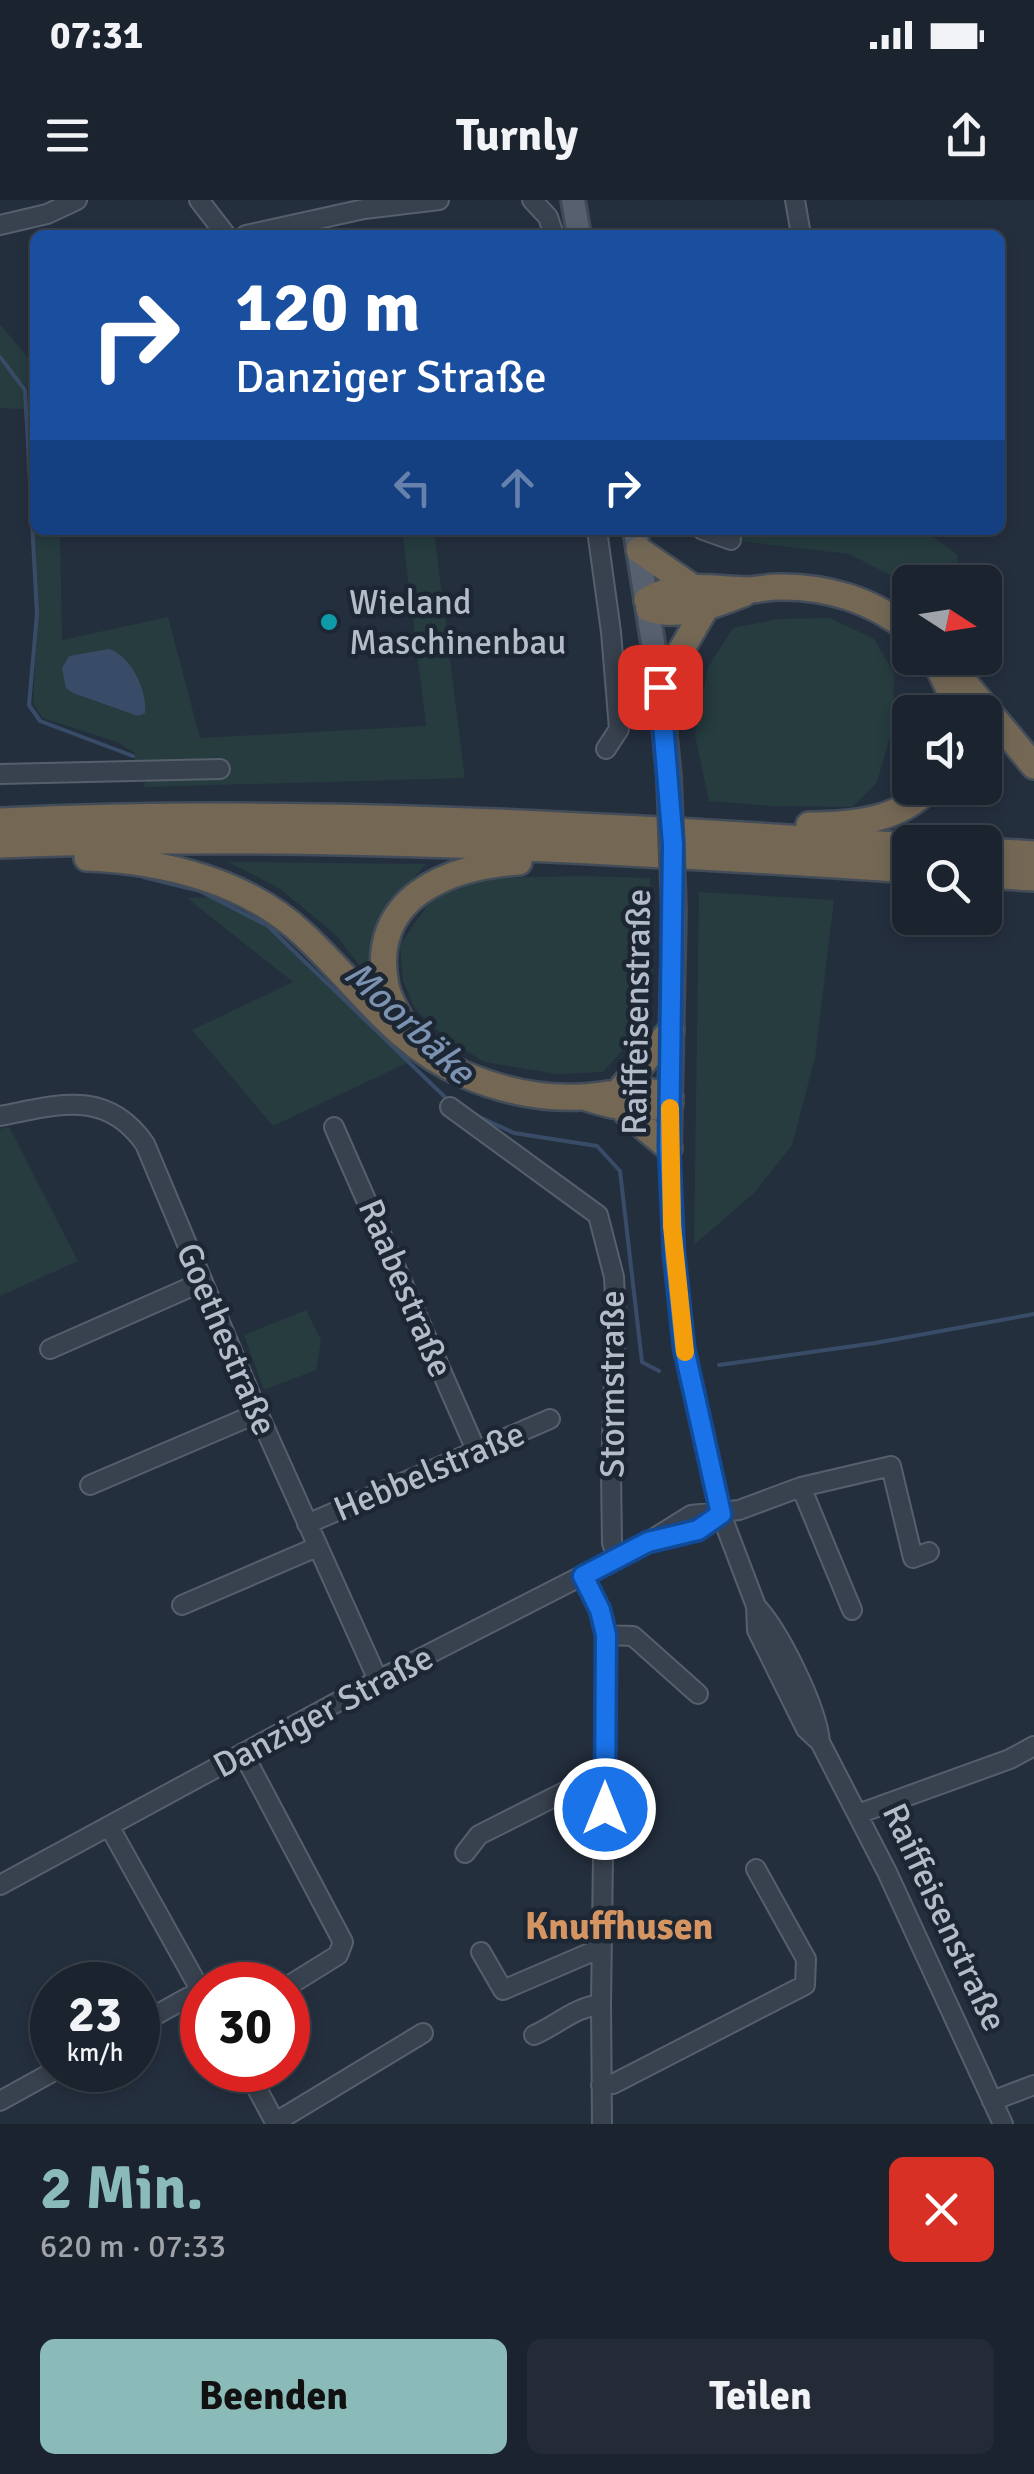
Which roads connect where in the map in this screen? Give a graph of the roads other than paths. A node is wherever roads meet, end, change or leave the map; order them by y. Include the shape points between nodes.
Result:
1 (77, 200) edge
2 (199, 200) edge
3 (440, 200) edge
4 (532, 200) edge
5 (573, 200) edge
6 (795, 200) edge
7 (362, 205) edge
8 (0, 225) edge
9 (222, 230) edge
10 (265, 230) edge
11 (552, 230) edge
12 (578, 230) edge
13 (800, 230) edge
14 (598, 535) edge
15 (717, 535) edge
16 (637, 540) edge
17 (731, 540) dead end
18 (690, 586) junction
19 (751, 590) junction
20 (648, 604) junction
21 (705, 609) junction
22 (892, 619) edge
23 (958, 675) edge
24 (660, 687) junction
25 (606, 749) dead end
26 (1034, 766) edge
27 (220, 769) dead end
28 (0, 774) edge
29 (906, 805) edge
30 (0, 821) edge
31 (652, 842) junction
32 (0, 846) edge
33 (892, 846) edge
34 (1002, 851) edge
35 (1034, 854) edge
36 (0, 857) edge
37 (892, 868) edge
38 (1002, 876) edge
39 (1034, 878) edge
40 (671, 1030) junction
41 (414, 1044) junction
42 (621, 1099) junction
43 (670, 1100) junction
44 (450, 1107) dead end
45 (0, 1116) edge
46 (334, 1126) dead end
47 (669, 1148) junction
48 (202, 1282) junction
49 (50, 1348) dead end
50 (258, 1413) junction
51 (550, 1419) dead end
52 (476, 1450) junction
53 (90, 1485) dead end
54 (801, 1487) junction
55 (721, 1514) junction
56 (307, 1524) junction
57 (316, 1547) junction
58 (929, 1552) dead end
59 (617, 1557) junction
60 (583, 1576) junction
61 (182, 1605) dead end
62 (852, 1610) dead end
63 (606, 1635) junction
64 (378, 1680) junction
65 (698, 1694) dead end
66 (1034, 1746) edge
67 (243, 1753) junction
68 (606, 1776) junction
69 (858, 1814) junction
70 (109, 1826) junction
71 (465, 1853) dead end
72 (756, 1869) dead end
73 (0, 1884) edge
74 (601, 1948) junction
75 (482, 1952) dead end
76 (186, 1962) edge
77 (310, 1972) edge
78 (600, 2004) junction
79 (423, 2033) dead end
80 (534, 2034) dead end
81 (30, 2084) edge
82 (600, 2085) junction
83 (1034, 2085) edge
84 (259, 2092) edge
85 (0, 2101) edge
86 (992, 2101) junction
87 (276, 2123) edge
88 (602, 2124) edge
89 (1003, 2124) edge

1 - 8 street
2 - 9 street
3 - 7 street
4 - 11 street
5 - 12 main road
6 - 13 street
7 - 10 street
14 - 25 street via 618,729
15 - 17 street
16 - 18 highway
16 - 20 main road, Raiffeisenstraße
18 - 19 highway
18 - 20 highway
19 - 21 highway
19 - 22 highway via 800,588 853,598
20 - 21 highway via 664,612
20 - 24 main road, Raiffeisenstraße
21 - 24 highway
23 - 26 highway
24 - 40 main road, Raiffeisenstraße, bridge via 674,910
27 - 28 street
29 - 31 highway via 832,825 702,822
30 - 31 highway via 331,818
31 - 32 highway
31 - 33 highway
31 - 37 highway
31 - 41 highway via 622,864 471,867 414,895 392,926 384,964 386,986
34 - 35 highway
36 - 41 highway via 111,859 162,866 234,889 303,934
38 - 39 highway
40 - 42 highway
40 - 43 main road, Raiffeisenstraße
41 - 42 highway via 458,1072 511,1091
42 - 43 highway via 656,1091
42 - 47 highway
43 - 47 main road, Raiffeisenstraße
44 - 59 street, Stormstraße via 598,1215 616,1304 611,1472
45 - 48 street, Goethestraße via 65,1104 120,1118 145,1144
46 - 52 street, Raabestraße
47 - 55 street, Raiffeisenstraße via 684,1348
48 - 49 street
48 - 50 street, Goethestraße
50 - 53 street
50 - 56 street, Goethestraße
51 - 52 street, Hebbelstraße
52 - 56 street, Hebbelstraße
54 - 55 street, Danziger Straße
54 - 58 street, Danziger Straße via 891,1466 913,1558
54 - 62 street
55 - 59 street, Danziger Straße via 691,1515
55 - 69 street, Raiffeisenstraße via 756,1606 757,1630
56 - 57 street, Goethestraße
57 - 61 street
57 - 64 street, Goethestraße
59 - 60 street, Danziger Straße
60 - 63 street
60 - 64 street, Danziger Straße
63 - 65 street via 633,1636
63 - 68 street
64 - 67 street, Danziger Straße
66 - 69 street
67 - 70 street, Danziger Straße
67 - 77 street via 343,1942 338,1954
68 - 71 street via 479,1835
68 - 74 street
69 - 86 street, Raiffeisenstraße
70 - 73 street, Danziger Straße
70 - 76 street
72 - 82 street via 806,1959 805,1985
74 - 75 street via 503,1990
74 - 78 street
78 - 80 street via 578,2007
78 - 82 street
79 - 87 street
81 - 85 street
82 - 88 street
83 - 86 street
84 - 87 street
86 - 89 street, Raiffeisenstraße

